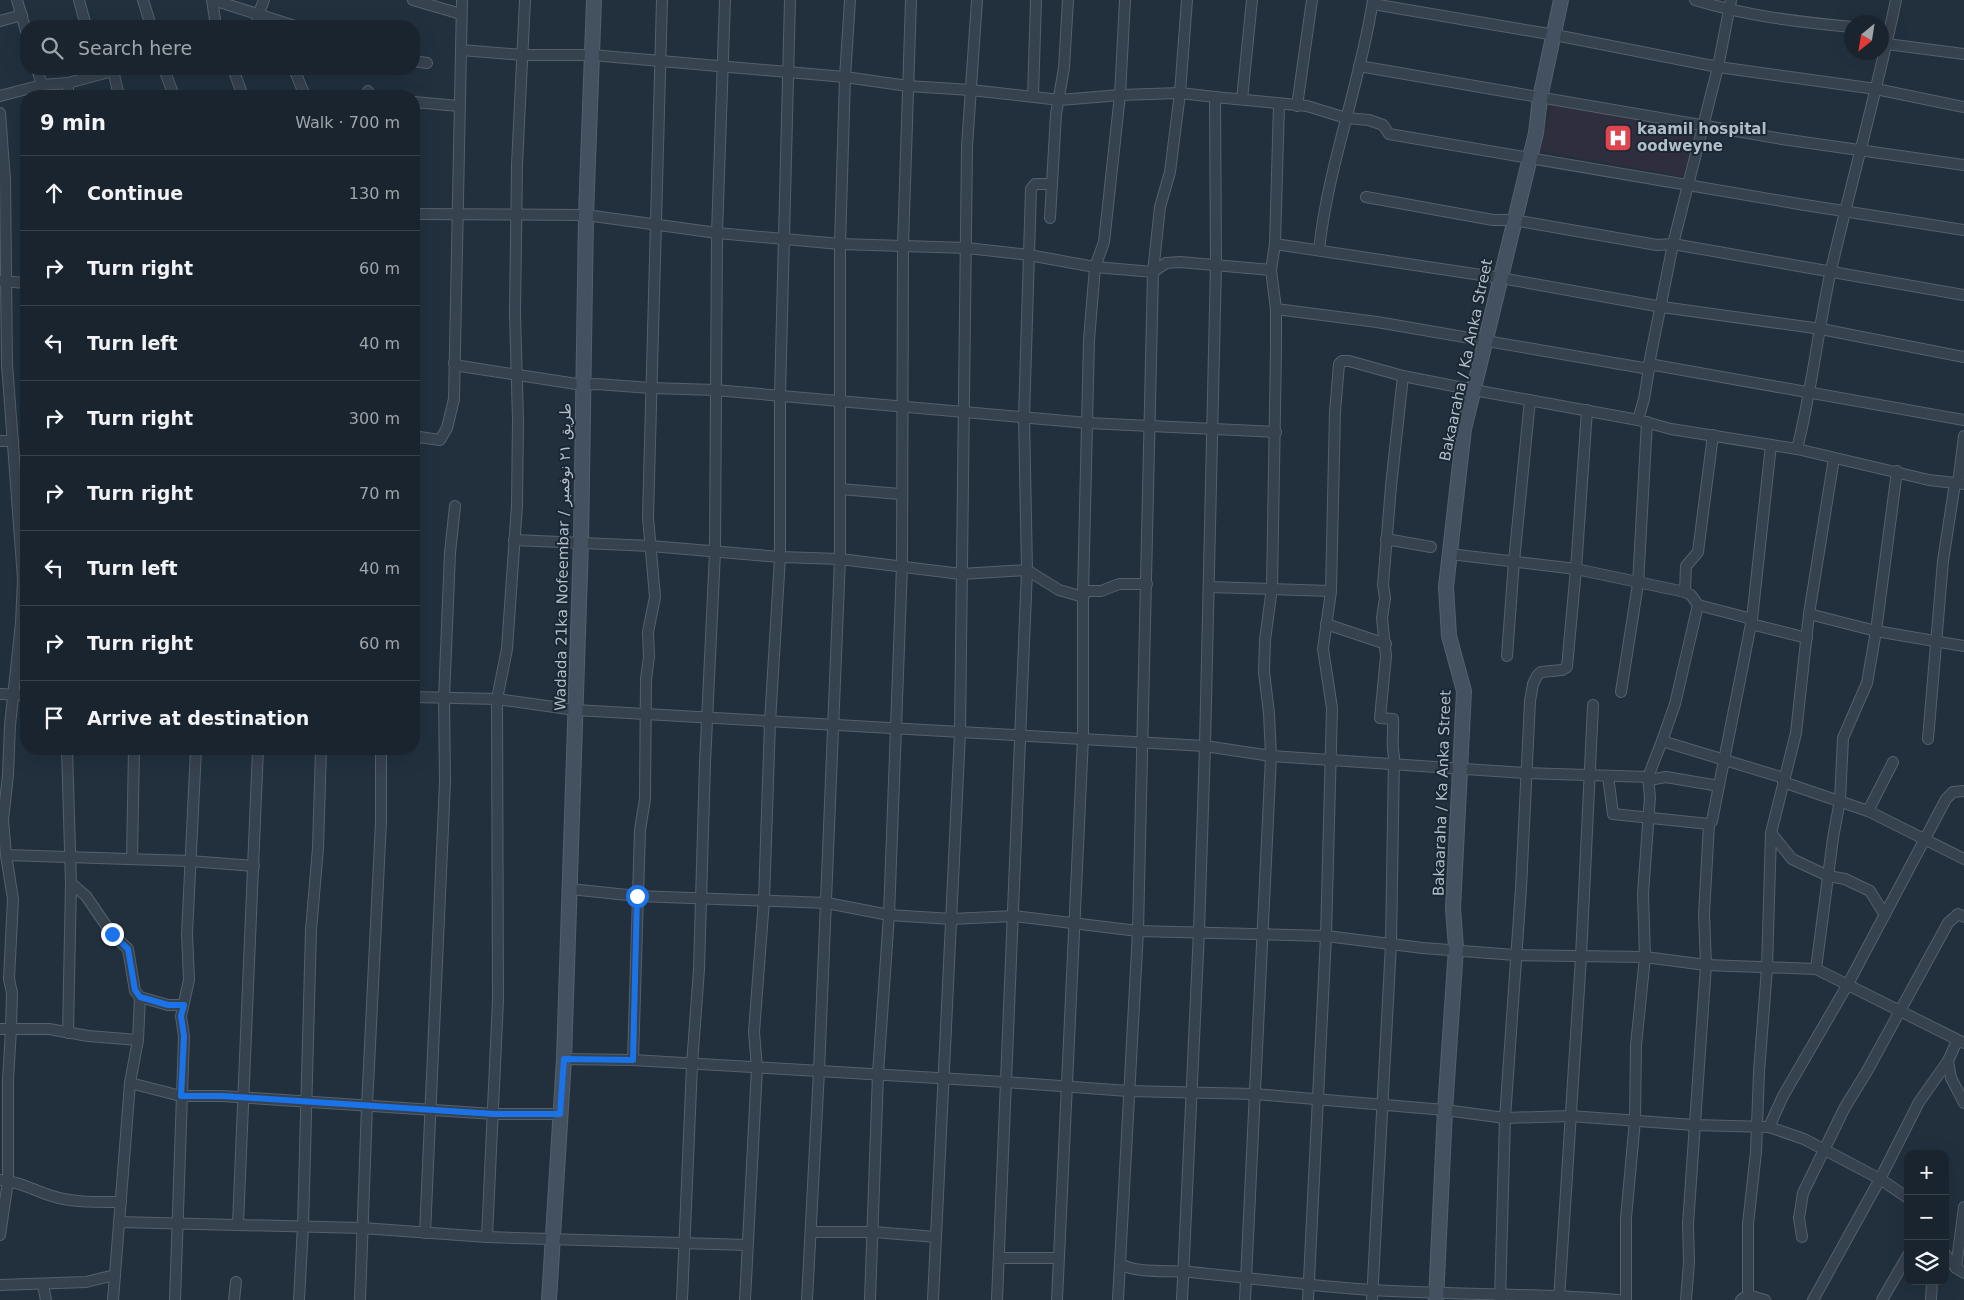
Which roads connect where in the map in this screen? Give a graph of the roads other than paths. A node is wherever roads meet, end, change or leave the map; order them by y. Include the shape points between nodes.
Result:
1 (16, 0) edge
2 (79, 0) edge
3 (143, 0) edge
4 (213, 0) edge
5 (264, 0) edge
6 (413, 0) edge
7 (462, 0) edge
8 (525, 0) edge
9 (594, 0) edge
10 (662, 0) edge
11 (725, 0) edge
12 (790, 0) edge
13 (850, 0) edge
14 (912, 0) edge
15 (977, 0) edge
16 (1036, 0) edge
17 (1068, 0) edge
18 (1125, 0) edge
19 (1187, 0) edge
20 (1252, 0) edge
21 (1312, 0) edge
22 (1561, 0) edge
23 (1695, 0) edge
24 (1896, 0) edge
25 (1373, 2) edge
26 (1730, 5) edge
27 (462, 14) junction
28 (22, 15) junction
29 (258, 15) junction
30 (23, 20) edge
31 (84, 20) edge
32 (149, 20) edge
33 (215, 20) edge
34 (258, 20) edge
35 (275, 20) edge
36 (0, 21) edge
37 (1889, 21) edge
38 (1844, 26) edge
39 (1555, 35) junction
40 (1889, 44) edge
41 (461, 50) junction
42 (1964, 54) edge
43 (522, 55) junction
44 (592, 55) junction
45 (1883, 60) edge
46 (420, 62) edge
47 (660, 62) junction
48 (426, 63) dead end
49 (1359, 66) junction
50 (722, 67) junction
51 (1718, 67) junction
52 (787, 73) junction
53 (39, 75) edge
54 (89, 75) edge
55 (117, 75) edge
56 (166, 75) edge
57 (235, 75) edge
58 (296, 75) edge
59 (845, 76) junction
60 (68, 83) junction
61 (42, 85) junction
62 (908, 86) junction
63 (1876, 89) junction
64 (23, 90) edge
65 (68, 90) edge
66 (118, 90) edge
67 (172, 90) edge
68 (241, 90) edge
69 (303, 90) edge
70 (971, 90) junction
71 (20, 91) edge
72 (1180, 94) junction
73 (1120, 95) junction
74 (0, 96) edge
75 (1033, 96) junction
76 (1215, 97) junction
77 (1540, 98) junction
78 (1242, 99) junction
79 (1060, 100) junction
80 (420, 103) edge
81 (1279, 104) junction
82 (459, 106) junction
83 (1297, 106) junction
84 (1964, 107) edge
85 (0, 113) edge
86 (1346, 118) junction
87 (1703, 125) junction
88 (1862, 149) junction
89 (1530, 159) junction
90 (1964, 165) edge
91 (3, 182) edge
92 (1052, 184) junction
93 (1689, 185) junction
94 (1366, 197) dead end
95 (1845, 210) junction
96 (457, 213) junction
97 (517, 213) junction
98 (420, 214) edge
99 (586, 216) junction
100 (1050, 218) dead end
101 (1513, 220) junction
102 (655, 223) junction
103 (1964, 230) edge
104 (718, 233) junction
105 (782, 239) junction
106 (840, 244) junction
107 (1274, 244) junction
108 (1673, 244) junction
109 (903, 245) junction
110 (967, 248) junction
111 (1319, 250) junction
112 (1029, 255) junction
113 (1216, 264) junction
114 (1095, 267) junction
115 (1271, 270) junction
116 (1153, 272) junction
117 (1831, 273) junction
118 (1501, 278) junction
119 (3, 281) edge
120 (20, 282) edge
121 (1964, 295) edge
122 (1662, 307) junction
123 (1276, 309) junction
124 (1821, 330) junction
125 (1484, 341) junction
126 (1964, 356) edge
127 (454, 363) junction
128 (1649, 367) junction
129 (516, 374) junction
130 (1403, 376) junction
131 (583, 385) junction
132 (651, 388) junction
133 (715, 390) junction
134 (1474, 390) junction
135 (1810, 393) junction
136 (780, 395) junction
137 (841, 400) junction
138 (1530, 400) junction
139 (902, 406) junction
140 (1587, 410) junction
141 (964, 414) junction
142 (1024, 417) junction
143 (1964, 420) edge
144 (1642, 421) junction
145 (1088, 423) junction
146 (1150, 427) junction
147 (1212, 430) junction
148 (1276, 432) junction
149 (1713, 435) junction
150 (1964, 436) edge
151 (420, 437) edge
152 (0, 441) edge
153 (12, 441) junction
154 (1771, 445) junction
155 (1797, 449) junction
156 (1834, 458) junction
157 (1897, 471) junction
158 (1959, 483) edge
159 (840, 489) junction
160 (900, 494) junction
161 (20, 501) edge
162 (455, 506) dead end
163 (1386, 539) junction
164 (514, 540) junction
165 (581, 542) junction
166 (651, 546) junction
167 (1431, 547) dead end
168 (715, 552) junction
169 (1450, 554) junction
170 (780, 557) junction
171 (840, 559) junction
172 (1514, 561) junction
173 (902, 566) junction
174 (1576, 569) junction
175 (1027, 570) junction
176 (961, 574) junction
177 (1147, 584) junction
178 (1638, 584) junction
179 (1209, 587) junction
180 (1272, 588) junction
181 (1331, 591) junction
182 (1685, 592) junction
183 (1084, 594) junction
184 (1698, 605) junction
185 (1809, 614) junction
186 (1751, 622) junction
187 (1326, 624) junction
188 (20, 625) edge
189 (1876, 631) junction
190 (1806, 638) junction
191 (1937, 643) junction
192 (1386, 644) junction
193 (1964, 646) edge
194 (1507, 656) dead end
195 (1621, 692) dead end
196 (0, 694) edge
197 (20, 695) edge
198 (13, 696) junction
199 (420, 697) edge
200 (444, 698) junction
201 (497, 699) junction
202 (1594, 705) dead end
203 (575, 710) junction
204 (645, 714) junction
205 (707, 717) junction
206 (770, 722) junction
207 (834, 726) junction
208 (896, 729) junction
209 (960, 733) junction
210 (1019, 735) junction
211 (1083, 738) junction
212 (1928, 739) dead end
213 (1662, 741) junction
214 (1143, 743) junction
215 (1205, 746) junction
216 (67, 755) edge
217 (134, 755) edge
218 (196, 755) edge
219 (258, 755) edge
220 (321, 755) edge
221 (382, 755) edge
222 (1270, 756) junction
223 (1330, 760) junction
224 (1725, 761) junction
225 (1893, 762) dead end
226 (1393, 765) junction
227 (1460, 769) junction
228 (1525, 773) junction
229 (1590, 774) junction
230 (1608, 776) junction
231 (1648, 778) junction
232 (1783, 780) junction
233 (1718, 786) junction
234 (1964, 791) edge
235 (1840, 800) junction
236 (1868, 811) junction
237 (1647, 816) junction
238 (1708, 824) junction
239 (1771, 834) junction
240 (1925, 838) junction
241 (6, 856) junction
242 (69, 857) junction
243 (132, 859) junction
244 (1964, 859) edge
245 (190, 861) junction
246 (254, 866) junction
247 (1828, 876) junction
248 (71, 883) junction
249 (570, 889) junction
250 (637, 896) junction
251 (700, 899) junction
252 (764, 900) junction
253 (827, 903) junction
254 (1885, 914) junction
255 (889, 915) junction
256 (1014, 916) junction
257 (1964, 917) edge
258 (952, 919) junction
259 (1074, 924) junction
260 (1138, 931) junction
261 (1199, 931) junction
262 (1261, 935) junction
263 (1326, 936) junction
264 (1391, 944) junction
265 (1456, 948) junction
266 (1516, 955) junction
267 (1581, 957) junction
268 (1645, 958) junction
269 (1706, 964) junction
270 (1767, 968) junction
271 (1816, 969) junction
272 (1848, 984) junction
273 (140, 997) junction
274 (184, 1005) junction
275 (1899, 1011) junction
276 (0, 1029) edge
277 (12, 1029) junction
278 (68, 1033) junction
279 (138, 1040) junction
280 (1960, 1042) edge
281 (564, 1059) junction
282 (633, 1060) junction
283 (1948, 1061) junction
284 (692, 1065) junction
285 (757, 1068) junction
286 (819, 1071) junction
287 (878, 1074) junction
288 (944, 1078) junction
289 (4, 1080) edge
290 (1005, 1082) junction
291 (130, 1083) junction
292 (1066, 1086) junction
293 (1128, 1091) junction
294 (1190, 1092) junction
295 (1255, 1094) junction
296 (181, 1096) junction
297 (243, 1098) junction
298 (1318, 1101) junction
299 (306, 1103) junction
300 (1964, 1103) edge
301 (1382, 1105) junction
302 (367, 1106) junction
303 (431, 1109) junction
304 (1445, 1110) junction
305 (494, 1114) junction
306 (560, 1114) junction
307 (1570, 1116) junction
308 (1505, 1118) junction
309 (1634, 1120) junction
310 (1694, 1125) junction
311 (1769, 1127) junction
312 (1757, 1128) junction
313 (1824, 1151) junction
314 (1880, 1179) junction
315 (4, 1181) edge
316 (1904, 1195) edge
317 (121, 1202) junction
318 (1964, 1207) edge
319 (119, 1222) junction
320 (178, 1223) junction
321 (238, 1224) junction
322 (303, 1226) junction
323 (362, 1228) junction
324 (811, 1232) junction
325 (874, 1232) junction
326 (425, 1233) junction
327 (0, 1235) edge
328 (487, 1237) junction
329 (1802, 1237) dead end
330 (936, 1238) junction
331 (553, 1240) junction
332 (684, 1242) junction
333 (747, 1245) junction
334 (999, 1258) junction
335 (1058, 1258) junction
336 (1949, 1259) edge
337 (1120, 1263) junction
338 (1904, 1263) edge
339 (1960, 1271) edge
340 (1184, 1272) junction
341 (115, 1275) junction
342 (1246, 1278) junction
343 (236, 1282) dead end
344 (0, 1285) edge
345 (43, 1285) junction
346 (1308, 1285) junction
347 (1932, 1285) edge
348 (1372, 1295) edge
349 (1437, 1296) edge
350 (1501, 1297) edge
351 (1744, 1297) edge
352 (1559, 1298) edge
353 (46, 1300) edge
354 (112, 1300) edge
355 (175, 1300) edge
356 (234, 1300) edge
357 (299, 1300) edge
358 (360, 1300) edge
359 (549, 1300) edge
360 (682, 1300) edge
361 (745, 1300) edge
362 (807, 1300) edge
363 (870, 1300) edge
364 (933, 1300) edge
365 (997, 1300) edge
366 (1057, 1300) edge
367 (1118, 1300) edge
368 (1182, 1300) edge
369 (1245, 1300) edge
370 (1308, 1300) edge
371 (1618, 1300) edge
372 (1626, 1300) edge
373 (1686, 1300) edge
374 (1765, 1300) edge
375 (1813, 1300) edge
376 (1882, 1300) edge
377 (1931, 1300) edge

1 - 28 street
2 - 31 street
3 - 32 street
4 - 29 street
4 - 33 street
5 - 29 street
6 - 27 street
7 - 27 street
8 - 43 street
9 - 44 street, Wadada 21ka Nofeembar / طريق ٢١ نوفمبر
10 - 47 street
11 - 50 street
12 - 52 street
13 - 59 street
14 - 62 street
15 - 70 street
16 - 75 street
17 - 79 street via 1068,35
18 - 73 street
19 - 72 street
20 - 78 street
21 - 83 street
22 - 39 street, Bakaaraha / Ka Anka Street
23 - 26 street
24 - 37 street
25 - 39 street
25 - 49 street
26 - 38 street via 1787,21
26 - 51 street
27 - 41 street
28 - 30 street
28 - 36 street
29 - 34 street
29 - 35 street
39 - 51 street
39 - 77 street, Bakaaraha / Ka Anka Street
40 - 42 street
41 - 43 street
41 - 82 street
43 - 44 street
43 - 97 street
44 - 47 street
44 - 99 street, Wadada 21ka Nofeembar / طريق ٢١ نوفمبر
45 - 63 street
46 - 48 street
47 - 50 street
47 - 102 street
49 - 77 street
49 - 86 street
50 - 52 street
50 - 104 street
51 - 63 street
51 - 87 street
52 - 59 street
52 - 105 street
53 - 61 street
54 - 60 street
55 - 66 street
56 - 67 street
57 - 68 street
58 - 69 street
59 - 62 street
59 - 106 street
60 - 61 street
60 - 65 street
61 - 64 street
62 - 70 street
62 - 109 street
63 - 84 street
63 - 88 street
70 - 75 street
70 - 110 street via 967,146
71 - 74 street
72 - 73 street
72 - 76 street
72 - 116 street via 1170,172 1160,207
73 - 79 street
73 - 114 street via 1104,242
75 - 79 street
76 - 78 street
76 - 113 street
77 - 87 street
77 - 89 street, Bakaaraha / Ka Anka Street
78 - 81 street
79 - 92 street via 1056,114
80 - 82 street
81 - 83 street
81 - 107 street
82 - 96 street
83 - 86 street
85 - 91 street
86 - 89 street via 1383,125 1389,134
86 - 111 street via 1323,210
87 - 88 street
87 - 93 street
88 - 90 street
88 - 95 street
89 - 93 street
89 - 101 street, Bakaaraha / Ka Anka Street
91 - 119 street
92 - 100 street
92 - 112 street via 1035,184 1031,189
93 - 95 street
93 - 108 street
94 - 101 street via 1493,220
95 - 103 street
95 - 117 street
96 - 97 street
96 - 98 street
96 - 127 street
97 - 99 street
97 - 129 street
99 - 102 street
99 - 131 street, Wadada 21ka Nofeembar / طريق ٢١ نوفمبر
101 - 108 street
101 - 118 street, Bakaaraha / Ka Anka Street
102 - 104 street
102 - 132 street
104 - 105 street
104 - 133 street
105 - 106 street
105 - 136 street
106 - 109 street
106 - 137 street
107 - 111 street
107 - 115 street
108 - 117 street
108 - 122 street
109 - 110 street
109 - 139 street
110 - 112 street
110 - 141 street
111 - 118 street
112 - 114 street
112 - 142 street
113 - 115 street
113 - 116 street via 1166,263
113 - 147 street
114 - 116 street
114 - 145 street via 1089,340
115 - 123 street
116 - 146 street
117 - 121 street
117 - 124 street
118 - 122 street
118 - 125 street, Bakaaraha / Ka Anka Street
119 - 120 street
119 - 153 street
122 - 124 street
122 - 128 street
123 - 125 street via 1377,322
123 - 148 street
124 - 126 street
124 - 135 street
125 - 128 street
125 - 134 street, Bakaaraha / Ka Anka Street
127 - 129 street
127 - 151 street via 454,399 447,428 440,440
128 - 135 street
128 - 144 street
129 - 131 street
129 - 164 street via 518,448
130 - 134 street
130 - 163 street
130 - 181 street via 1349,361 1339,364
131 - 132 street
131 - 165 street, Wadada 21ka Nofeembar / طريق ٢١ نوفمبر
132 - 133 street
132 - 166 street via 648,517
133 - 136 street
133 - 168 street
134 - 138 street
134 - 169 street, Bakaaraha / Ka Anka Street via 1459,463
135 - 143 street
135 - 155 street
136 - 137 street
136 - 170 street
137 - 139 street
137 - 159 street
138 - 140 street
138 - 172 street
139 - 141 street
139 - 160 street
140 - 144 street
140 - 174 street
141 - 142 street
141 - 176 street
142 - 145 street
142 - 175 street
144 - 149 street
144 - 178 street
145 - 146 street
145 - 183 street
146 - 147 street
146 - 177 street
147 - 148 street
147 - 179 street
148 - 180 street
149 - 154 street
149 - 182 street via 1698,552 1686,566
150 - 158 street
152 - 153 street
153 - 161 street
154 - 155 street
154 - 186 street
155 - 156 street
156 - 157 street
156 - 185 street
157 - 158 street via 1929,480
157 - 189 street
158 - 191 street via 1943,561
159 - 160 street
159 - 171 street
160 - 173 street
162 - 200 street
163 - 167 street
163 - 192 street via 1382,618
164 - 165 street
164 - 201 street via 507,649
165 - 166 street
165 - 203 street, Wadada 21ka Nofeembar / طريق ٢١ نوفمبر
166 - 168 street
166 - 204 street via 655,597 648,632
168 - 170 street
168 - 205 street
169 - 172 street
169 - 227 street, Bakaaraha / Ka Anka Street via 1446,587 1447,621 1464,691
170 - 171 street
170 - 206 street
171 - 173 street
171 - 207 street
172 - 174 street
172 - 194 street
173 - 176 street
173 - 208 street
174 - 178 street
174 - 228 street via 1567,667 1542,672 1533,684
175 - 176 street
175 - 183 street via 1059,590
175 - 210 street
176 - 209 street
177 - 183 street via 1119,584
177 - 214 street
178 - 182 street
178 - 195 street
179 - 180 street
179 - 215 street
180 - 181 street
180 - 222 street via 1264,672
181 - 187 street
182 - 184 street
183 - 211 street
184 - 186 street
184 - 213 street via 1675,704
185 - 189 street
185 - 190 street
186 - 190 street
186 - 224 street
187 - 192 street
187 - 223 street via 1323,649 1332,708
188 - 198 street
189 - 191 street
189 - 235 street via 1867,683 1843,738
190 - 232 street via 1796,733
191 - 193 street
191 - 212 street
192 - 226 street via 1380,718 1393,719
196 - 198 street
197 - 198 street
198 - 241 street via 3,820
199 - 200 street
200 - 201 street
200 - 303 street via 445,782
201 - 203 street
201 - 305 street via 498,1000
202 - 229 street
203 - 204 street
203 - 249 street, Wadada 21ka Nofeembar / طريق ٢١ نوفمبر
204 - 205 street
204 - 250 street via 645,799
205 - 206 street
205 - 251 street
206 - 207 street
206 - 252 street
207 - 208 street
207 - 253 street
208 - 209 street
208 - 255 street
209 - 210 street
209 - 258 street
210 - 211 street
210 - 256 street
211 - 214 street
211 - 259 street
213 - 224 street
213 - 231 street
214 - 215 street
214 - 260 street
215 - 222 street
215 - 261 street
216 - 242 street
217 - 243 street
218 - 245 street
219 - 246 street
220 - 299 street
221 - 302 street
222 - 223 street
222 - 262 street
223 - 226 street
223 - 263 street
224 - 232 street
224 - 233 street
225 - 236 street
226 - 227 street
226 - 264 street
227 - 228 street
227 - 265 street, Bakaaraha / Ka Anka Street via 1453,908
228 - 229 street
228 - 266 street
229 - 230 street
229 - 267 street
230 - 231 street via 1640,775
230 - 237 street via 1613,814
231 - 233 street via 1666,777
231 - 237 street
232 - 235 street
232 - 239 street
233 - 238 street via 1712,821
234 - 240 street via 1953,792 1946,799
235 - 236 street
235 - 247 street
236 - 240 street
237 - 238 street
237 - 268 street via 1643,894
238 - 269 street via 1704,914
239 - 247 street via 1792,859
239 - 270 street
240 - 244 street
240 - 254 street
241 - 242 street
241 - 277 street via 13,899 9,979
242 - 243 street
242 - 248 street
243 - 245 street
245 - 246 street
245 - 274 street via 189,980
246 - 297 street
247 - 254 street via 1844,879 1870,891
247 - 271 street
248 - 273 street via 86,896 112,934 128,949 135,990
248 - 278 street
249 - 250 street
249 - 281 street, Wadada 21ka Nofeembar / طريق ٢١ نوفمبر
250 - 251 street
250 - 282 street
251 - 252 street
251 - 284 street
252 - 253 street
252 - 285 street via 754,1032
253 - 255 street
253 - 286 street
254 - 272 street
255 - 258 street
255 - 287 street
256 - 258 street
256 - 259 street
256 - 290 street
257 - 275 street via 1958,914 1948,923
258 - 288 street
259 - 260 street
259 - 292 street
260 - 261 street
260 - 293 street
261 - 262 street
261 - 294 street
262 - 263 street
262 - 295 street
263 - 264 street
263 - 298 street
264 - 265 street
264 - 301 street
265 - 266 street
265 - 304 street, Bakaaraha / Ka Anka Street
266 - 267 street
266 - 308 street
267 - 268 street
267 - 307 street
268 - 269 street
268 - 309 street via 1636,1045
269 - 270 street
269 - 310 street
270 - 271 street
270 - 312 street
271 - 272 street
272 - 275 street
272 - 311 street via 1783,1096
273 - 274 street via 168,1005
273 - 279 street
274 - 296 street via 181,1016 184,1036
275 - 280 street
275 - 313 street
276 - 277 street
277 - 278 street via 49,1029
277 - 289 street
278 - 279 street
279 - 291 street
280 - 283 street
281 - 282 street
281 - 306 street, Wadada 21ka Nofeembar / طريق ٢١ نوفمبر
282 - 284 street
283 - 300 street via 1951,1078
283 - 314 street via 1919,1102
284 - 285 street
284 - 332 street
285 - 286 street
285 - 333 street
286 - 287 street
286 - 324 street
287 - 288 street
287 - 325 street
288 - 290 street
288 - 330 street
289 - 315 street
290 - 292 street
290 - 334 street
291 - 296 street
291 - 317 street
292 - 293 street
292 - 335 street
293 - 294 street
293 - 337 street
294 - 295 street
294 - 340 street
295 - 298 street
295 - 342 street
296 - 297 street
296 - 320 street
297 - 299 street
297 - 321 street
298 - 301 street
298 - 346 street
299 - 302 street
299 - 322 street
301 - 304 street
301 - 348 street
302 - 303 street
302 - 323 street
303 - 305 street
303 - 326 street
304 - 308 street
304 - 349 street, Bakaaraha / Ka Anka Street
305 - 306 street
305 - 328 street
306 - 331 street, Wadada 21ka Nofeembar / طريق ٢١ نوفمبر
307 - 308 street
307 - 309 street
307 - 352 street
308 - 350 street
309 - 310 street
309 - 372 street via 1626,1218
310 - 312 street
310 - 373 street
311 - 312 street
311 - 313 street via 1804,1139
312 - 351 street
313 - 314 street
313 - 329 street via 1799,1204
314 - 316 street
314 - 375 street
315 - 317 street via 32,1186 52,1196 92,1202
315 - 327 street
317 - 319 street
318 - 339 street
319 - 320 street
319 - 341 street
320 - 321 street
320 - 355 street
321 - 322 street
322 - 323 street
322 - 357 street
323 - 326 street
323 - 358 street
324 - 325 street
324 - 362 street
325 - 330 street
325 - 363 street
326 - 328 street
328 - 331 street
330 - 364 street
331 - 332 street
331 - 359 street, Wadada 21ka Nofeembar / طريق ٢١ نوفمبر
332 - 333 street
332 - 360 street
333 - 361 street
334 - 335 street
334 - 365 street
335 - 366 street
336 - 339 street
337 - 340 street via 1128,1269
337 - 367 street
338 - 376 street
340 - 342 street
340 - 368 street
341 - 345 street via 86,1282
341 - 354 street
342 - 346 street
342 - 369 street
343 - 356 street
344 - 345 street
345 - 353 street
346 - 348 street
346 - 370 street
347 - 377 street
348 - 349 street
349 - 350 street
350 - 352 street
351 - 374 street
352 - 371 street

